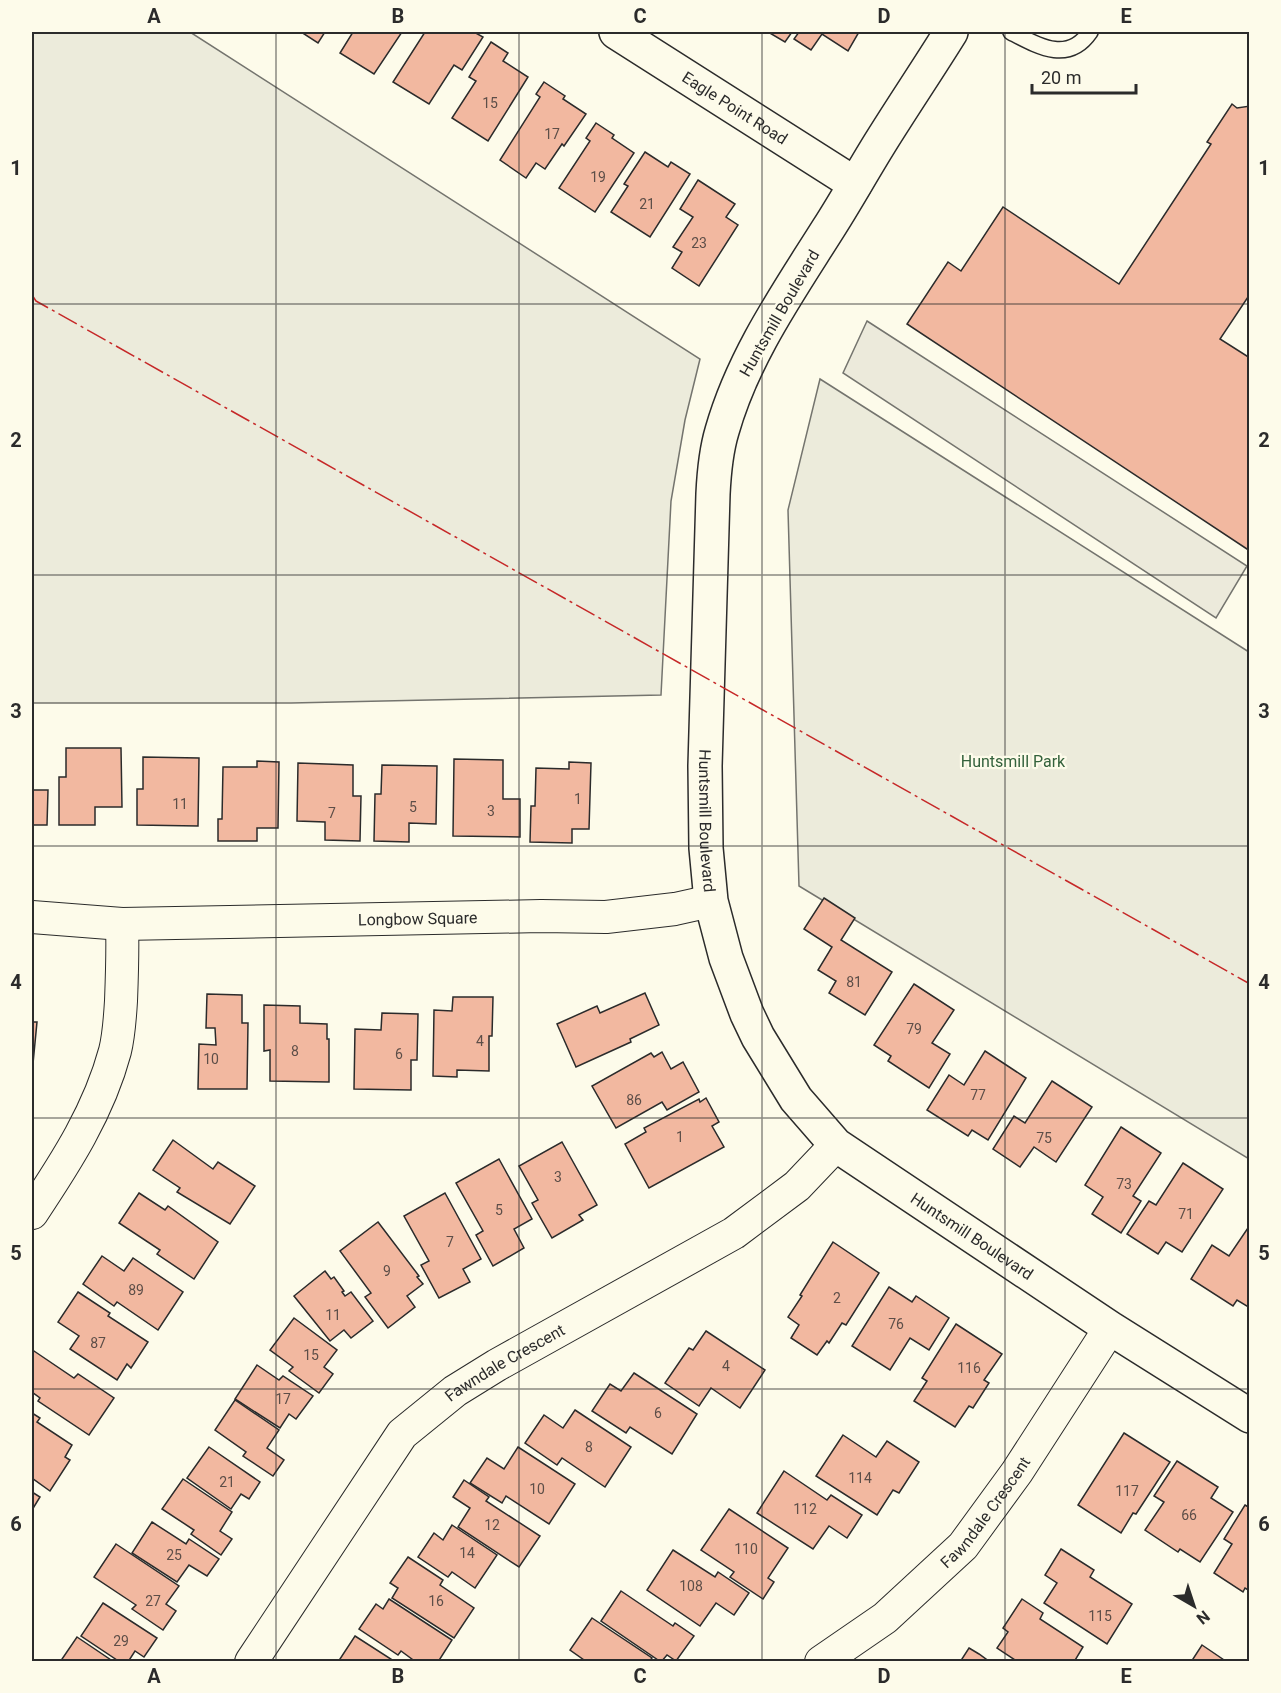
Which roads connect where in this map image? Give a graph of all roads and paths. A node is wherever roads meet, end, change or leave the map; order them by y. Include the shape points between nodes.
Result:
1 (616, 32) edge
2 (951, 32) edge
3 (1011, 32) edge
4 (1090, 32) edge
5 (855, 184) junction
6 (711, 902) junction
7 (32, 917) edge
8 (122, 924) junction
9 (836, 1145) junction
10 (32, 1213) edge
11 (1110, 1328) junction
12 (1250, 1416) edge
13 (251, 1662) edge
14 (821, 1662) edge

1 - 5 street, Eagle Point Road
2 - 5 street, Huntsmill Boulevard
3 - 4 lane via 1031,43 1060,51 1072,48
5 - 6 street, Huntsmill Boulevard via 749,360 721,433 713,494 705,766
6 - 8 street, Longbow Square via 606,917
6 - 9 street, Huntsmill Boulevard via 726,958 758,1037 796,1099
7 - 8 street, Longbow Square
8 - 10 street via 120,1020 115,1051 97,1104 68,1159
9 - 11 street, Huntsmill Boulevard
9 - 13 street, Fawndale Crescent via 797,1186 734,1233 497,1365 455,1391 402,1434
11 - 12 street, Huntsmill Boulevard
11 - 14 street, Fawndale Crescent via 1017,1472 963,1546 885,1618

